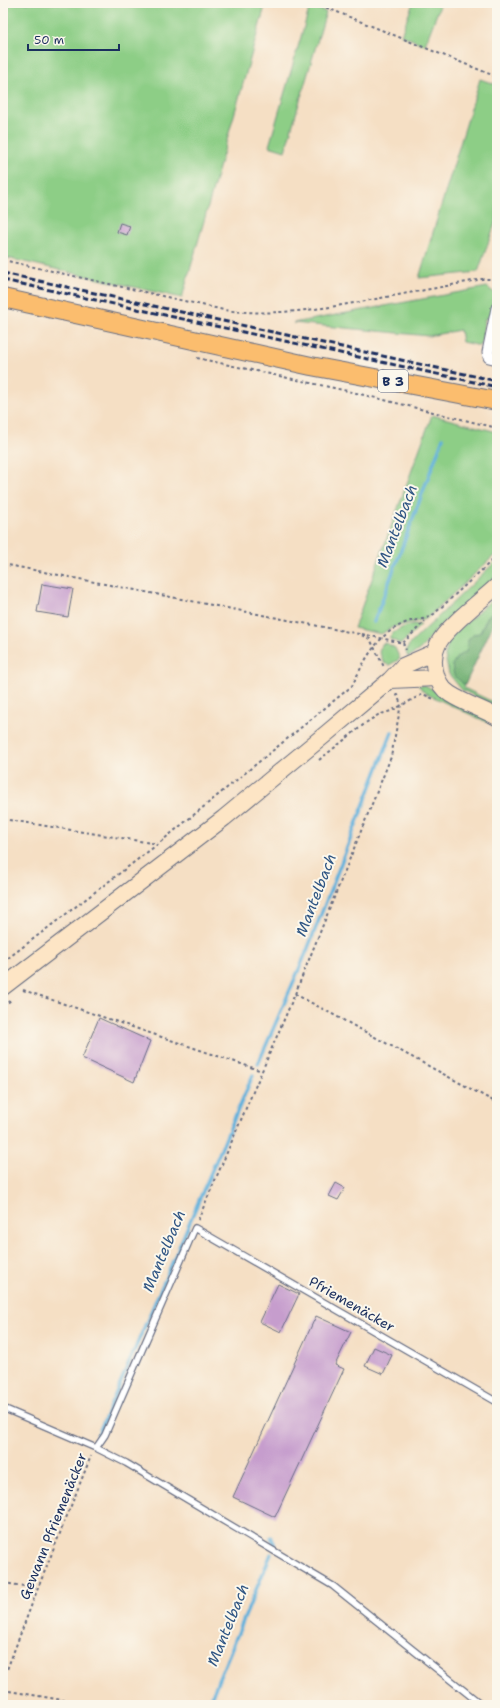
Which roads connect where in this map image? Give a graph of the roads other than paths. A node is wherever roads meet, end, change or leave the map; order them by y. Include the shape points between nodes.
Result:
1 (3, 298) edge
2 (497, 308) edge
3 (497, 358) edge
4 (497, 401) edge
5 (497, 586) edge
6 (436, 648) junction
7 (437, 678) junction
8 (390, 680) junction
9 (497, 716) edge
10 (3, 987) edge
11 (497, 1402) edge
12 (3, 1408) edge
13 (96, 1448) junction
14 (482, 1705) edge

1 - 4 main road, B 3 via 311,366
2 - 3 street via 488,352 489,357
5 - 6 street via 446,632
6 - 7 street via 434,666
6 - 8 street via 403,666
7 - 8 street
7 - 9 street via 449,694
8 - 10 street via 224,818
11 - 13 lane, Pfriemenäcker via 194,1228 104,1435
12 - 13 lane
13 - 14 lane via 126,1463 333,1586

